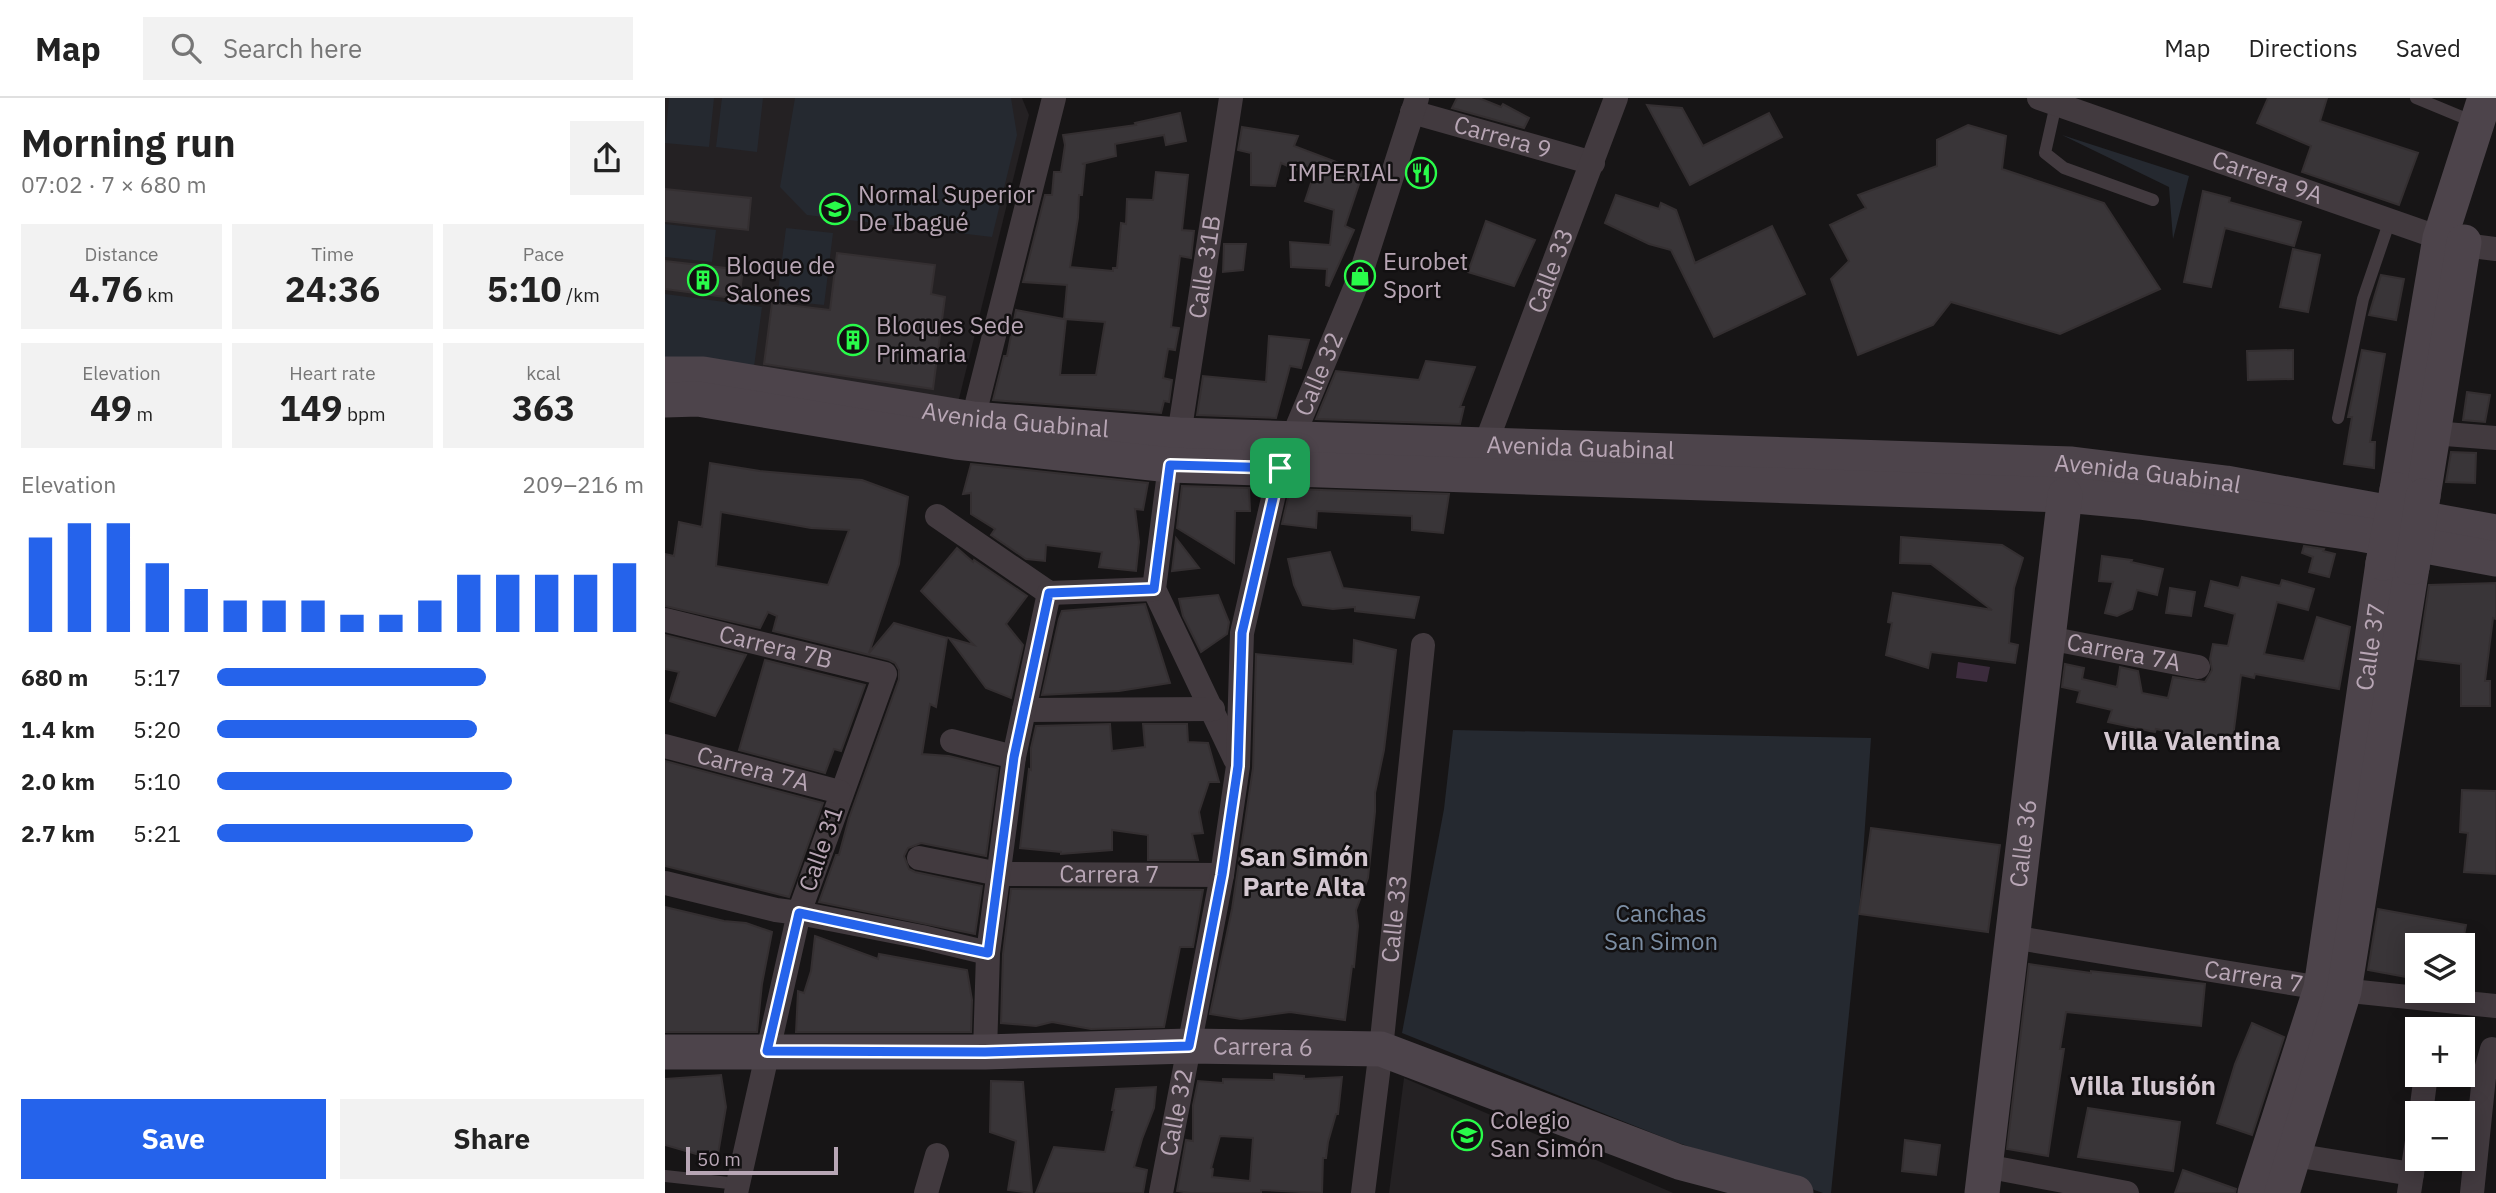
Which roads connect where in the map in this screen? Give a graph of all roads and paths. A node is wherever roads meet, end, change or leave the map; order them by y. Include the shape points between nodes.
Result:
1 (1231, 98) edge
2 (1616, 98) edge
3 (2416, 98) edge
4 (1057, 99) edge
5 (2047, 101) edge
6 (1414, 105) edge
7 (2486, 121) edge
8 (1593, 163) junction
9 (2153, 200) dead end
10 (2389, 220) junction
11 (2467, 244) edge
12 (665, 374) edge
13 (665, 400) edge
14 (2338, 418) dead end
15 (973, 419) junction
16 (2433, 433) junction
17 (2496, 438) edge
18 (1486, 443) junction
19 (1174, 450) junction
20 (1287, 454) junction
21 (2410, 493) junction
22 (2065, 495) junction
23 (937, 516) dead end
24 (2496, 532) edge
25 (2496, 559) edge
26 (1154, 589) junction
27 (1049, 593) junction
28 (665, 620) edge
29 (2048, 638) junction
30 (1423, 645) dead end
31 (2199, 667) dead end
32 (885, 674) joint
33 (1024, 709) junction
34 (1213, 709) junction
35 (951, 741) dead end
36 (665, 746) edge
37 (1014, 757) junction
38 (1238, 766) junction
39 (841, 792) junction
40 (919, 858) dead end
41 (999, 874) junction
42 (1222, 875) junction
43 (665, 883) edge
44 (791, 915) junction
45 (2012, 937) junction
46 (988, 962) junction
47 (2332, 989) junction
48 (2496, 1006) edge
49 (1189, 1046) junction
50 (1381, 1049) junction
51 (2492, 1049) dead end
52 (767, 1051) junction
53 (665, 1052) edge
54 (985, 1052) junction
55 (2490, 1077) edge
56 (937, 1155) dead end
57 (2294, 1155) junction
58 (665, 1176) edge
59 (1983, 1180) edge
60 (2411, 1183) edge
61 (737, 1189) edge
62 (926, 1193) edge
63 (1161, 1193) edge
64 (1363, 1193) edge
65 (1796, 1193) edge
66 (2127, 1193) edge
67 (2255, 1193) edge
68 (2282, 1193) edge
69 (2472, 1193) edge

1 - 19 street, Calle 31B
2 - 8 street, Calle 33
3 - 7 lane
4 - 15 street
5 - 9 lane via 2045,153 2064,168
5 - 10 street, Carrera 9A
6 - 8 street, Carrera 9
6 - 20 street, Calle 32 via 1360,276
7 - 11 main road, Calle 37
8 - 18 street, Calle 33
10 - 11 street, Carrera 9A
10 - 14 lane via 2363,299
11 - 16 main road, Calle 37
11 - 21 main road, Calle 37
12 - 15 main road, Avenida Guabinal via 703,374
13 - 19 main road, Avenida Guabinal via 698,399 956,442
15 - 19 main road, Avenida Guabinal
16 - 17 street
16 - 21 main road, Calle 37
18 - 20 main road, Avenida Guabinal
18 - 24 main road, Avenida Guabinal via 2072,464 2226,483
19 - 20 main road, Avenida Guabinal
19 - 26 street, Calle 31B
20 - 22 main road, Avenida Guabinal
20 - 38 street, Calle 32 via 1242,633
21 - 47 main road, Calle 37, bridge
22 - 25 main road, Avenida Guabinal via 2346,532
22 - 29 main road, Calle 36
23 - 27 street
26 - 27 street
26 - 34 street
27 - 33 street
28 - 32 street, Carrera 7B
29 - 31 street, Carrera 7A
29 - 45 main road, Calle 36
30 - 50 street, Calle 33
32 - 39 street, Calle 31
33 - 34 street
33 - 37 street
34 - 38 street
35 - 37 street
36 - 39 street, Carrera 7A
37 - 41 street
38 - 42 street, Calle 32
39 - 44 street, Calle 31
40 - 41 street, Carrera 7
41 - 42 street, Carrera 7
41 - 46 street
42 - 49 street, Calle 32
43 - 44 street
44 - 46 street
44 - 52 street, Calle 31
45 - 47 street, Carrera 7
45 - 59 main road, Calle 36
46 - 54 street
47 - 48 street, Carrera 7
47 - 57 main road, Calle 37
47 - 67 main road, Calle 37
49 - 50 main road, Carrera 6
49 - 54 main road, Carrera 6
49 - 63 street, Calle 32
50 - 64 street, Calle 33
50 - 65 main road, Carrera 6 via 1679,1162
51 - 55 street
52 - 53 main road, Carrera 6
52 - 54 main road, Carrera 6
52 - 61 street, Calle 31
55 - 69 street
56 - 62 street
57 - 60 street via 2346,1163
57 - 68 main road, Calle 37
58 - 61 lane
59 - 66 street

